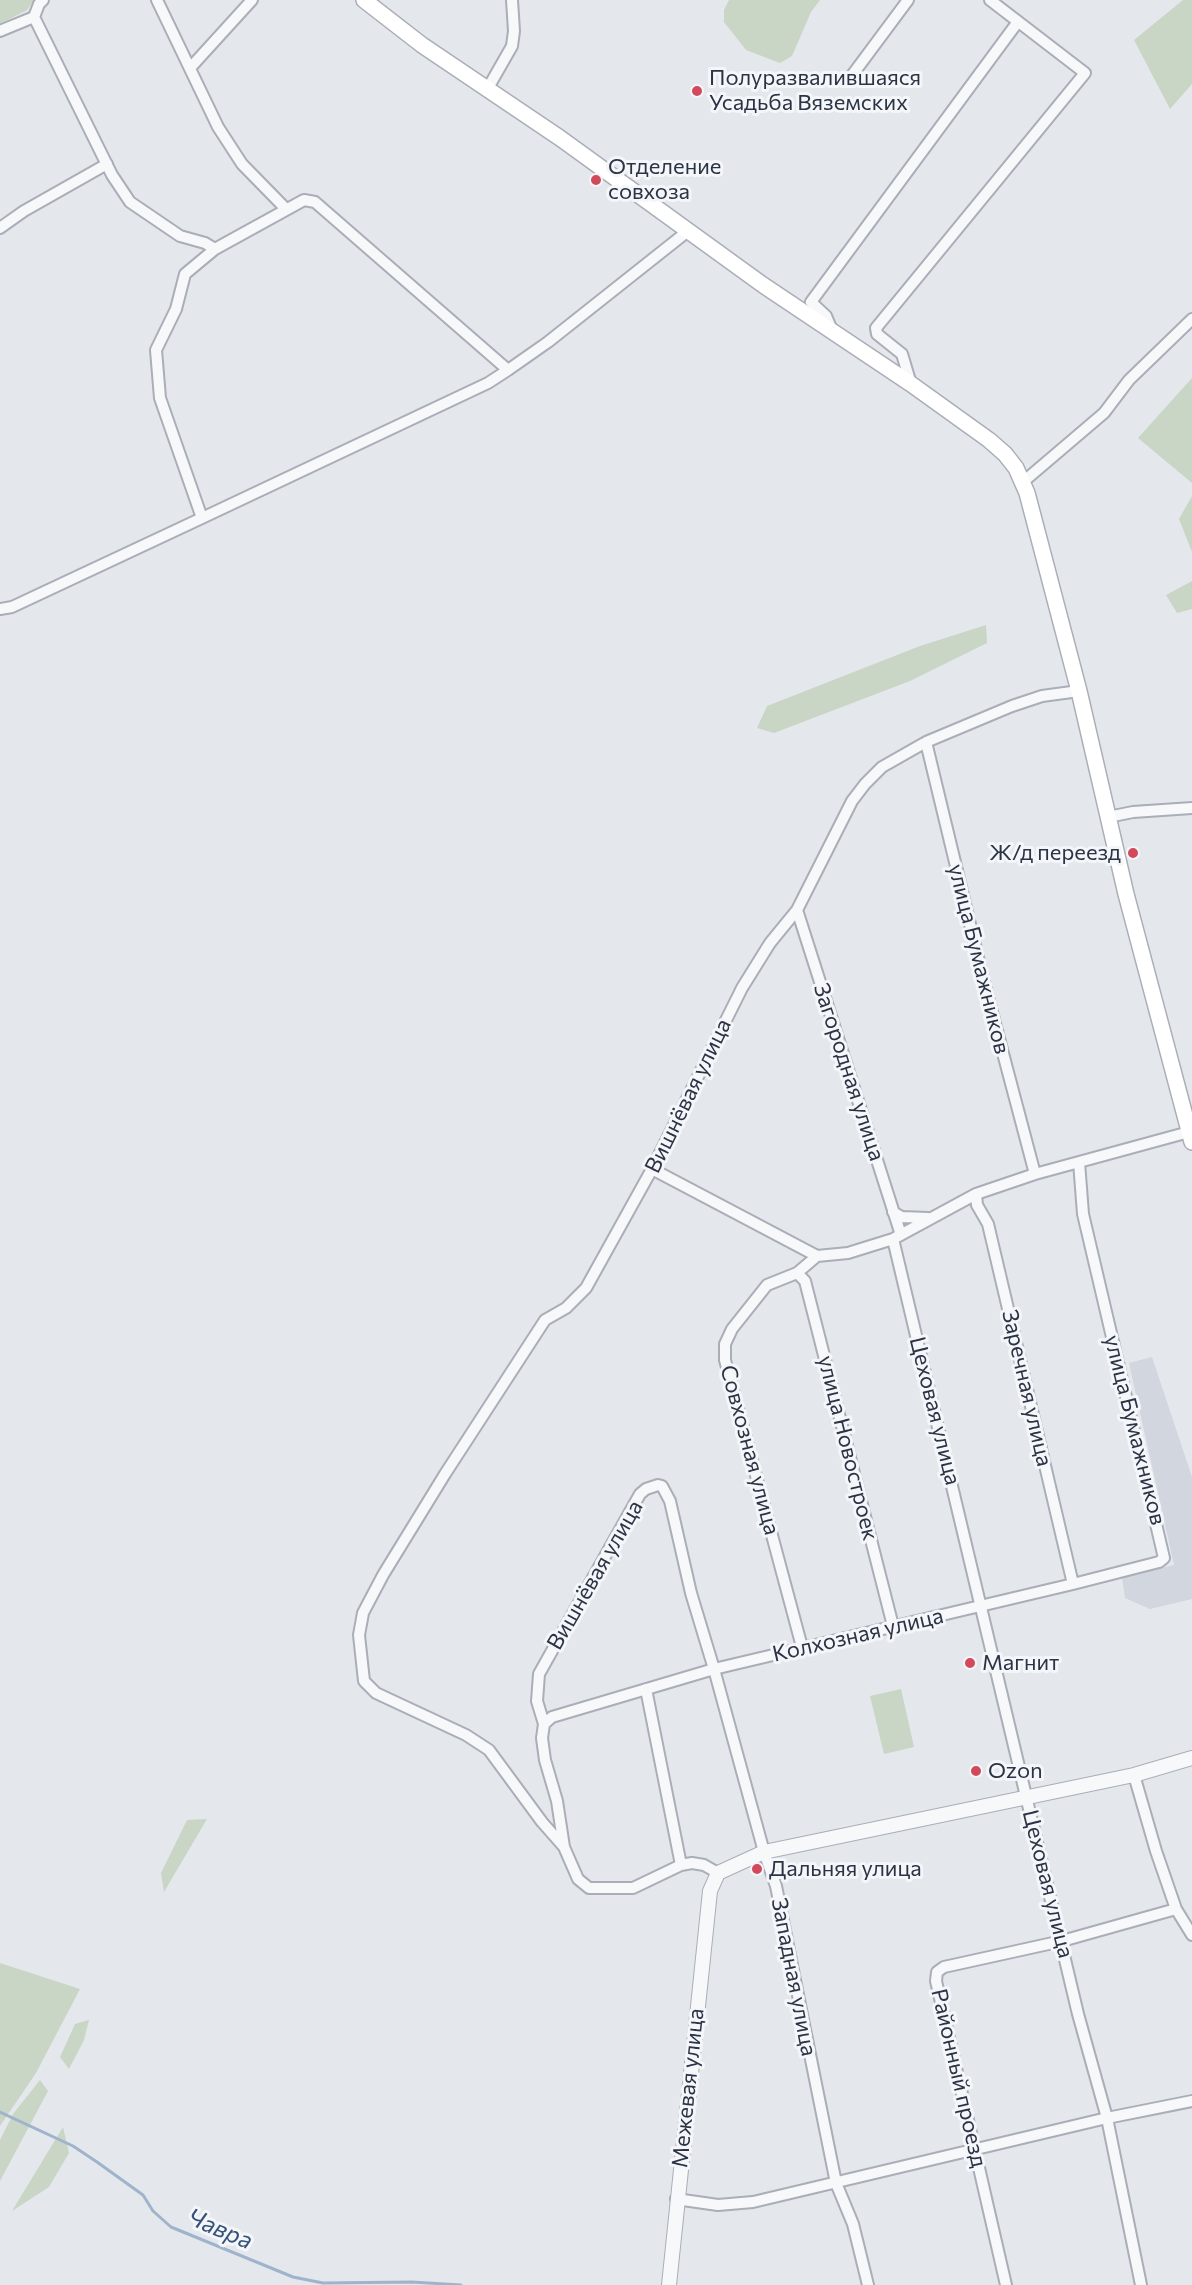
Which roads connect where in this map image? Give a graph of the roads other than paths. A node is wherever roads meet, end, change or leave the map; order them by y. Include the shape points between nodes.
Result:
1 (43, 0) edge
2 (157, 0) edge
3 (252, 0) edge
4 (364, 0) edge
5 (512, 0) edge
6 (908, 0) edge
7 (990, 0) edge
8 (34, 16) junction
9 (1017, 23) junction
10 (0, 31) edge
11 (190, 67) junction
12 (850, 78) dead end
13 (488, 88) junction
14 (107, 164) junction
15 (286, 209) junction
16 (0, 228) edge
17 (688, 231) junction
18 (215, 249) junction
19 (1192, 319) edge
20 (831, 328) junction
21 (507, 370) junction
22 (911, 384) junction
23 (1023, 482) junction
24 (202, 518) junction
25 (0, 609) edge
26 (1079, 691) junction
27 (926, 742) junction
28 (1192, 808) edge
29 (1108, 818) junction
30 (797, 910) junction
31 (1191, 1137) edge
32 (1078, 1162) junction
33 (652, 1169) junction
34 (1035, 1174) junction
35 (976, 1194) junction
36 (893, 1212) junction
37 (932, 1218) junction
38 (897, 1237) junction
39 (817, 1256) junction
40 (797, 1273) junction
41 (1164, 1558) joint
42 (1073, 1584) junction
43 (982, 1606) junction
44 (893, 1626) junction
45 (801, 1647) junction
46 (714, 1669) junction
47 (646, 1689) junction
48 (548, 1720) junction
49 (1192, 1758) edge
50 (1134, 1775) junction
51 (1026, 1798) junction
52 (564, 1847) junction
53 (764, 1852) junction
54 (681, 1865) junction
55 (718, 1873) junction
56 (1176, 1909) junction
57 (1192, 1935) edge
58 (1062, 1941) junction
59 (1192, 2101) edge
60 (1107, 2118) junction
61 (974, 2150) junction
62 (836, 2182) junction
63 (676, 2199) junction
64 (669, 2285) edge
65 (868, 2285) edge
66 (1006, 2285) edge
67 (1141, 2285) edge

1 - 8 street
2 - 11 street
3 - 11 street
4 - 13 main road via 422,45
5 - 13 street via 512,46
6 - 12 street
7 - 9 street
8 - 10 street
8 - 14 street
9 - 20 street via 811,302 826,316
9 - 22 street via 1085,73 876,328 903,354
11 - 15 street via 218,127 242,164
13 - 17 main road
14 - 16 street
14 - 18 street via 130,202 180,236
15 - 18 street
15 - 21 street via 304,200 315,202
17 - 20 main road
17 - 21 street
18 - 24 street via 185,274 176,309 156,350 159,398
19 - 23 street via 1129,380 1104,413
20 - 22 main road
21 - 24 street via 488,383
22 - 23 main road via 1005,454
23 - 26 main road
24 - 25 street via 12,607
26 - 27 street, Вишнёвая улица via 1042,696
26 - 29 main road
27 - 30 street, Вишнёвая улица via 882,767 865,784 852,801
27 - 34 street, улица Бумажников
28 - 29 street via 1140,811
29 - 31 main road
30 - 33 street, Вишнёвая улица via 770,943 742,988
30 - 36 street, Загородная улица
31 - 32 street
32 - 34 street
32 - 41 street, улица Бумажников via 1083,1214
33 - 39 street
33 - 52 street, Вишнёвая улица via 586,1288 566,1308 545,1320 383,1575 363,1613 359,1635 364,1681 376,1693 466,1735 489,1750
34 - 35 street
35 - 37 street
35 - 42 street, Заречная улица via 988,1224
36 - 37 street via 902,1217
36 - 38 street, Загородная улица
37 - 38 street
38 - 39 street via 848,1252
38 - 43 street, Цеховая улица
39 - 40 street, Совхозная улица
40 - 44 street, улица Новостроек via 805,1281
40 - 45 street, Совхозная улица via 766,1285 732,1329 725,1344 725,1360
41 - 42 street, Колхозная улица
42 - 43 street, Колхозная улица
43 - 44 street, Колхозная улица
43 - 51 street, Цеховая улица
44 - 45 street, Колхозная улица
45 - 46 street, Колхозная улица
46 - 47 street, Колхозная улица
46 - 48 street, Вишнёвая улица via 670,1501 666,1489 658,1485 640,1494 539,1674 537,1701
46 - 53 street, Западная улица
47 - 48 street, Колхозная улица
47 - 54 street
48 - 52 street via 542,1738
49 - 50 street
50 - 51 street
50 - 56 street
51 - 53 street
51 - 58 street, Цеховая улица
52 - 54 street via 578,1879 589,1888 633,1888
53 - 55 street
53 - 62 street, Западная улица via 776,1886
54 - 55 street via 704,1865
55 - 63 street, Межевая улица via 710,1891
56 - 57 street
56 - 58 street, Районный проезд
58 - 60 street, Цеховая улица
58 - 61 street, Районный проезд via 944,1967 937,1972 936,1982
59 - 60 street
60 - 61 street
60 - 67 street, Цеховая улица
61 - 62 street
61 - 66 street, Районный проезд
62 - 63 street via 736,2205
62 - 65 street, Западная улица via 853,2224
63 - 64 street, Межевая улица

